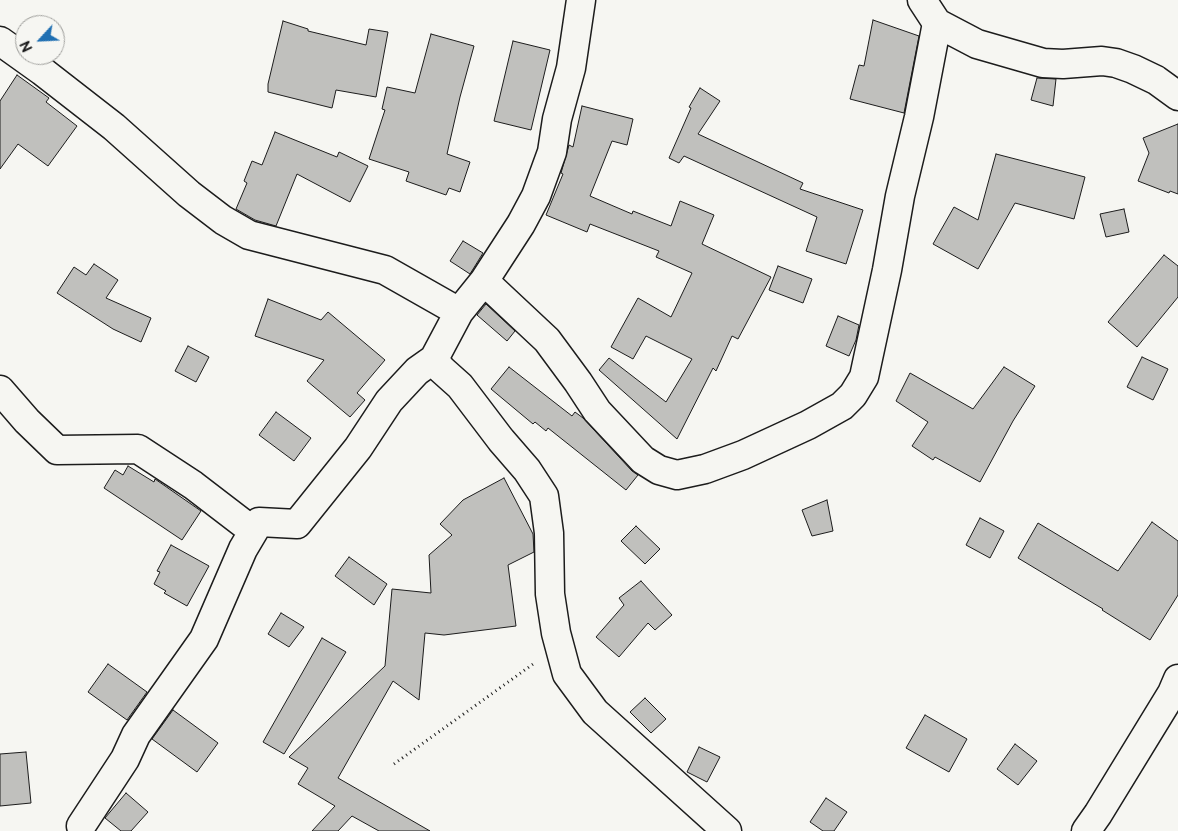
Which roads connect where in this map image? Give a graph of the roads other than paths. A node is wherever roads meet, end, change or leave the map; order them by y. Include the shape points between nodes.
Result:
1 (581, 0) edge
2 (922, 0) edge
3 (937, 23) junction
4 (0, 41) edge
5 (1178, 96) edge
6 (484, 281) junction
7 (459, 312) junction
8 (434, 360) junction
9 (0, 390) edge
10 (253, 531) junction
11 (1178, 679) edge
12 (1102, 820) edge
13 (82, 826) dead end
14 (727, 831) edge
15 (1086, 831) edge

1 - 6 street via 571,68 552,152 529,210
2 - 3 street
3 - 5 street via 977,44 1043,63 1116,63 1156,80
3 - 6 street via 864,377 842,406 743,455 705,469 677,475 659,470 643,460 597,411 547,340
4 - 7 street via 114,127 223,220 249,235 385,270
6 - 7 street
7 - 8 street
8 - 10 street via 417,371 389,401 358,448 297,524 259,522
8 - 14 street via 460,386 544,496 549,533 550,594 567,674 595,712
9 - 10 street via 57,450 138,448
10 - 13 street via 204,639 136,735 125,760
11 - 12 street
12 - 15 street

